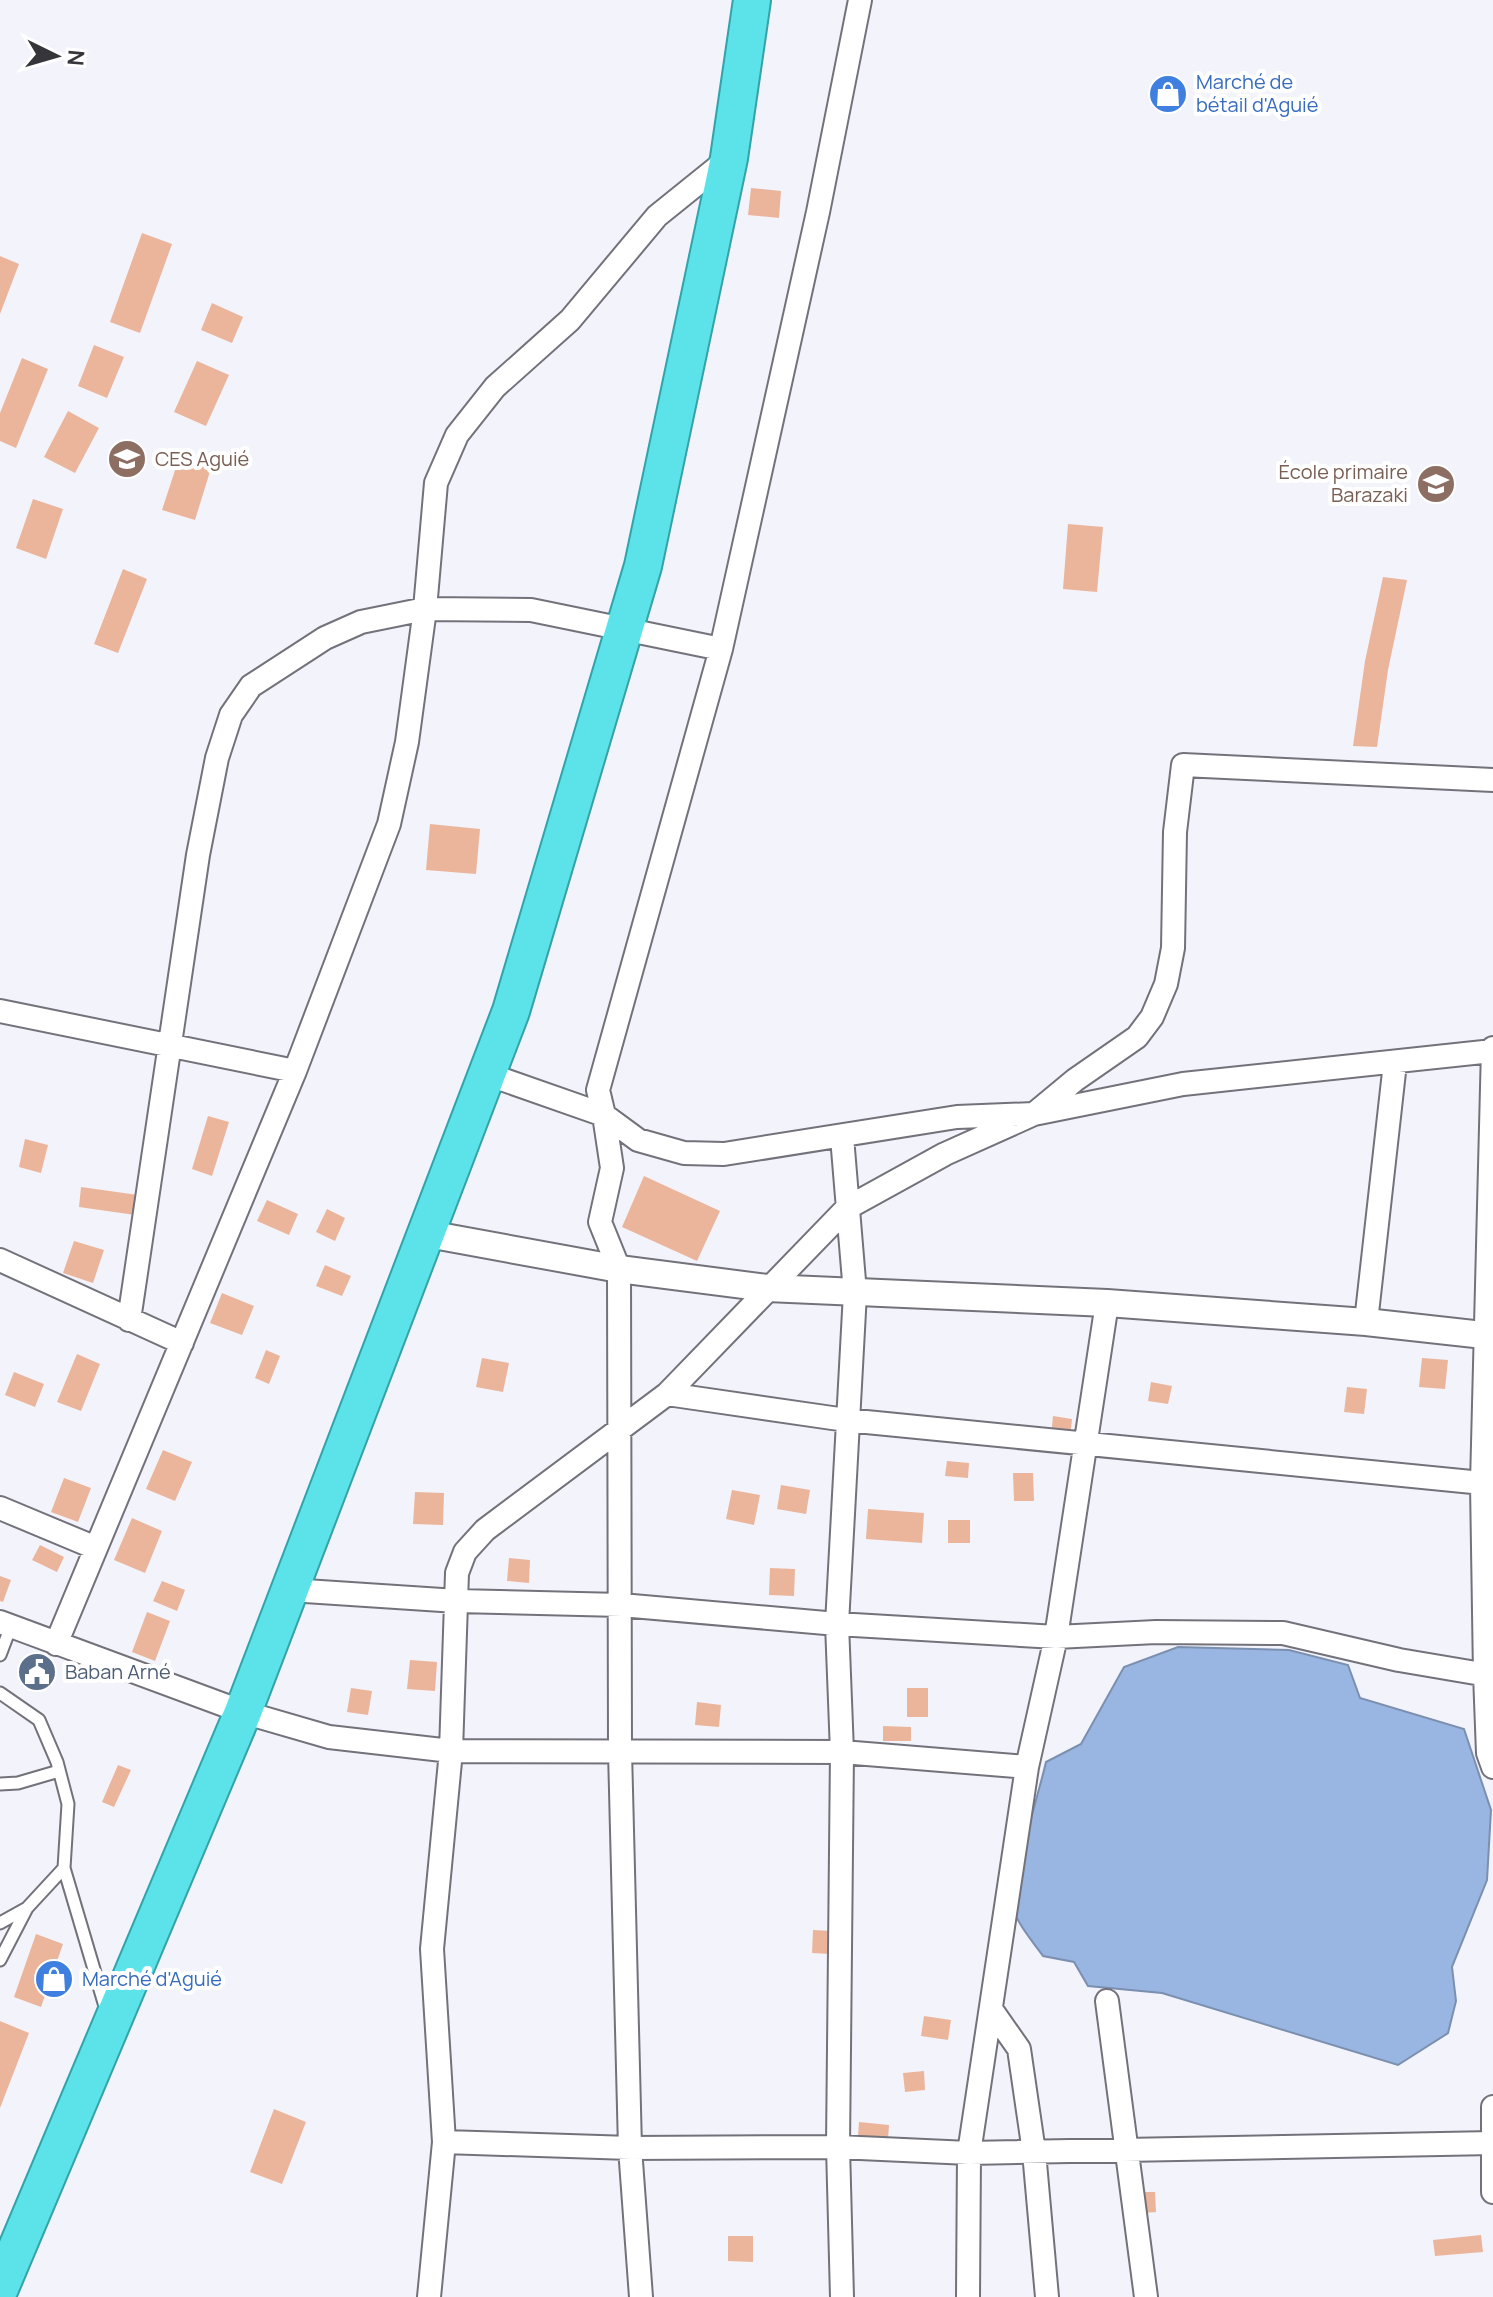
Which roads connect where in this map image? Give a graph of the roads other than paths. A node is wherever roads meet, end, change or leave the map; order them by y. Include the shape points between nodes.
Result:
1 (752, 0) edge
2 (860, 0) edge
3 (729, 158) junction
4 (425, 609) junction
5 (624, 629) junction
6 (721, 649) junction
7 (1493, 780) edge
8 (0, 1011) edge
9 (169, 1045) junction
10 (1493, 1050) edge
11 (1395, 1063) junction
12 (295, 1071) junction
13 (487, 1074) junction
14 (1034, 1114) junction
15 (604, 1115) junction
16 (842, 1137) junction
17 (1492, 1192) edge
18 (847, 1208) junction
19 (428, 1234) junction
20 (0, 1260) edge
21 (619, 1269) junction
22 (767, 1288) junction
23 (855, 1293) junction
24 (1107, 1303) junction
25 (129, 1320) junction
26 (1366, 1322) junction
27 (1490, 1336) edge
28 (182, 1343) junction
29 (667, 1394) junction
30 (846, 1420) junction
31 (618, 1433) junction
32 (1087, 1443) junction
33 (1487, 1484) edge
34 (0, 1508) edge
35 (96, 1548) junction
36 (290, 1590) junction
37 (457, 1601) junction
38 (621, 1605) junction
39 (6, 1624) edge
40 (837, 1624) junction
41 (1056, 1637) junction
42 (56, 1644) junction
43 (0, 1655) edge
44 (1489, 1675) edge
45 (0, 1693) edge
46 (243, 1712) junction
47 (451, 1751) junction
48 (620, 1751) junction
49 (842, 1752) junction
50 (1027, 1767) junction
51 (1493, 1767) edge
52 (59, 1771) junction
53 (0, 1784) edge
54 (64, 1868) junction
55 (27, 1908) junction
56 (0, 1923) edge
57 (0, 1960) edge
58 (1107, 2001) dead end
59 (118, 2008) junction
60 (991, 2009) junction
61 (1493, 2107) edge
62 (444, 2142) junction
63 (1492, 2143) edge
64 (838, 2147) junction
65 (630, 2148) junction
66 (1128, 2150) junction
67 (1034, 2152) junction
68 (969, 2153) junction
69 (1493, 2192) edge
70 (0, 2288) edge
71 (429, 2297) edge
72 (641, 2297) edge
73 (842, 2297) edge
74 (968, 2297) edge
75 (1047, 2297) edge
76 (1146, 2297) edge

1 - 3 highway
2 - 6 street
3 - 4 street via 657,216 570,320 495,387 457,435 436,483
3 - 5 highway via 676,421
4 - 5 street via 531,610
4 - 9 street via 361,622 325,638 251,686 231,715 198,855
4 - 12 street via 407,742 389,824
5 - 6 street
5 - 13 highway via 557,861
6 - 15 street via 598,1090
7 - 14 street via 1183,765 1175,832 1173,948 1152,1017 1137,1037
8 - 9 street
9 - 12 street
9 - 25 street
10 - 11 street
10 - 17 street
11 - 14 street via 1183,1084
11 - 26 street
12 - 28 street
13 - 15 street
13 - 19 highway
14 - 16 street via 957,1117
14 - 18 street via 945,1154
15 - 16 street via 638,1140 684,1153 724,1154
15 - 21 street via 612,1168 600,1222
16 - 18 street
17 - 27 street
18 - 22 street
18 - 23 street
19 - 21 street
19 - 36 highway
20 - 25 street
21 - 22 street
21 - 31 street
22 - 23 street
22 - 29 street
23 - 24 street
23 - 30 street
24 - 26 street
24 - 32 street
25 - 28 street
26 - 27 street
27 - 33 street
28 - 35 street
29 - 30 street
29 - 31 street
30 - 32 street
30 - 40 street
31 - 37 street via 485,1530 465,1552 457,1573
31 - 38 street
32 - 33 street
32 - 41 street
33 - 44 street
34 - 35 street
35 - 42 street
36 - 37 street
36 - 46 highway
37 - 38 street
37 - 47 street
38 - 40 street
38 - 48 street
39 - 42 street
39 - 43 lane
40 - 41 street
40 - 49 street
41 - 44 street via 1283,1633
41 - 50 street
42 - 46 street
44 - 51 street via 1488,1753
45 - 52 lane via 39,1720
46 - 47 street via 329,1737
46 - 59 highway
47 - 48 street
47 - 62 street via 432,1949
48 - 49 street
48 - 65 street
49 - 50 street
49 - 64 street
50 - 60 street
52 - 53 lane
52 - 54 lane via 68,1804
54 - 55 lane
54 - 59 lane via 104,2003
55 - 56 lane
55 - 57 lane
58 - 66 street
59 - 70 highway via 16,2235
60 - 67 street via 1019,2049
60 - 68 street
61 - 63 street
62 - 65 street
62 - 71 street
63 - 66 street
63 - 69 street
64 - 65 street
64 - 68 street
64 - 73 street
65 - 72 street
66 - 67 street
66 - 76 street
67 - 68 street
67 - 75 street
68 - 74 street

